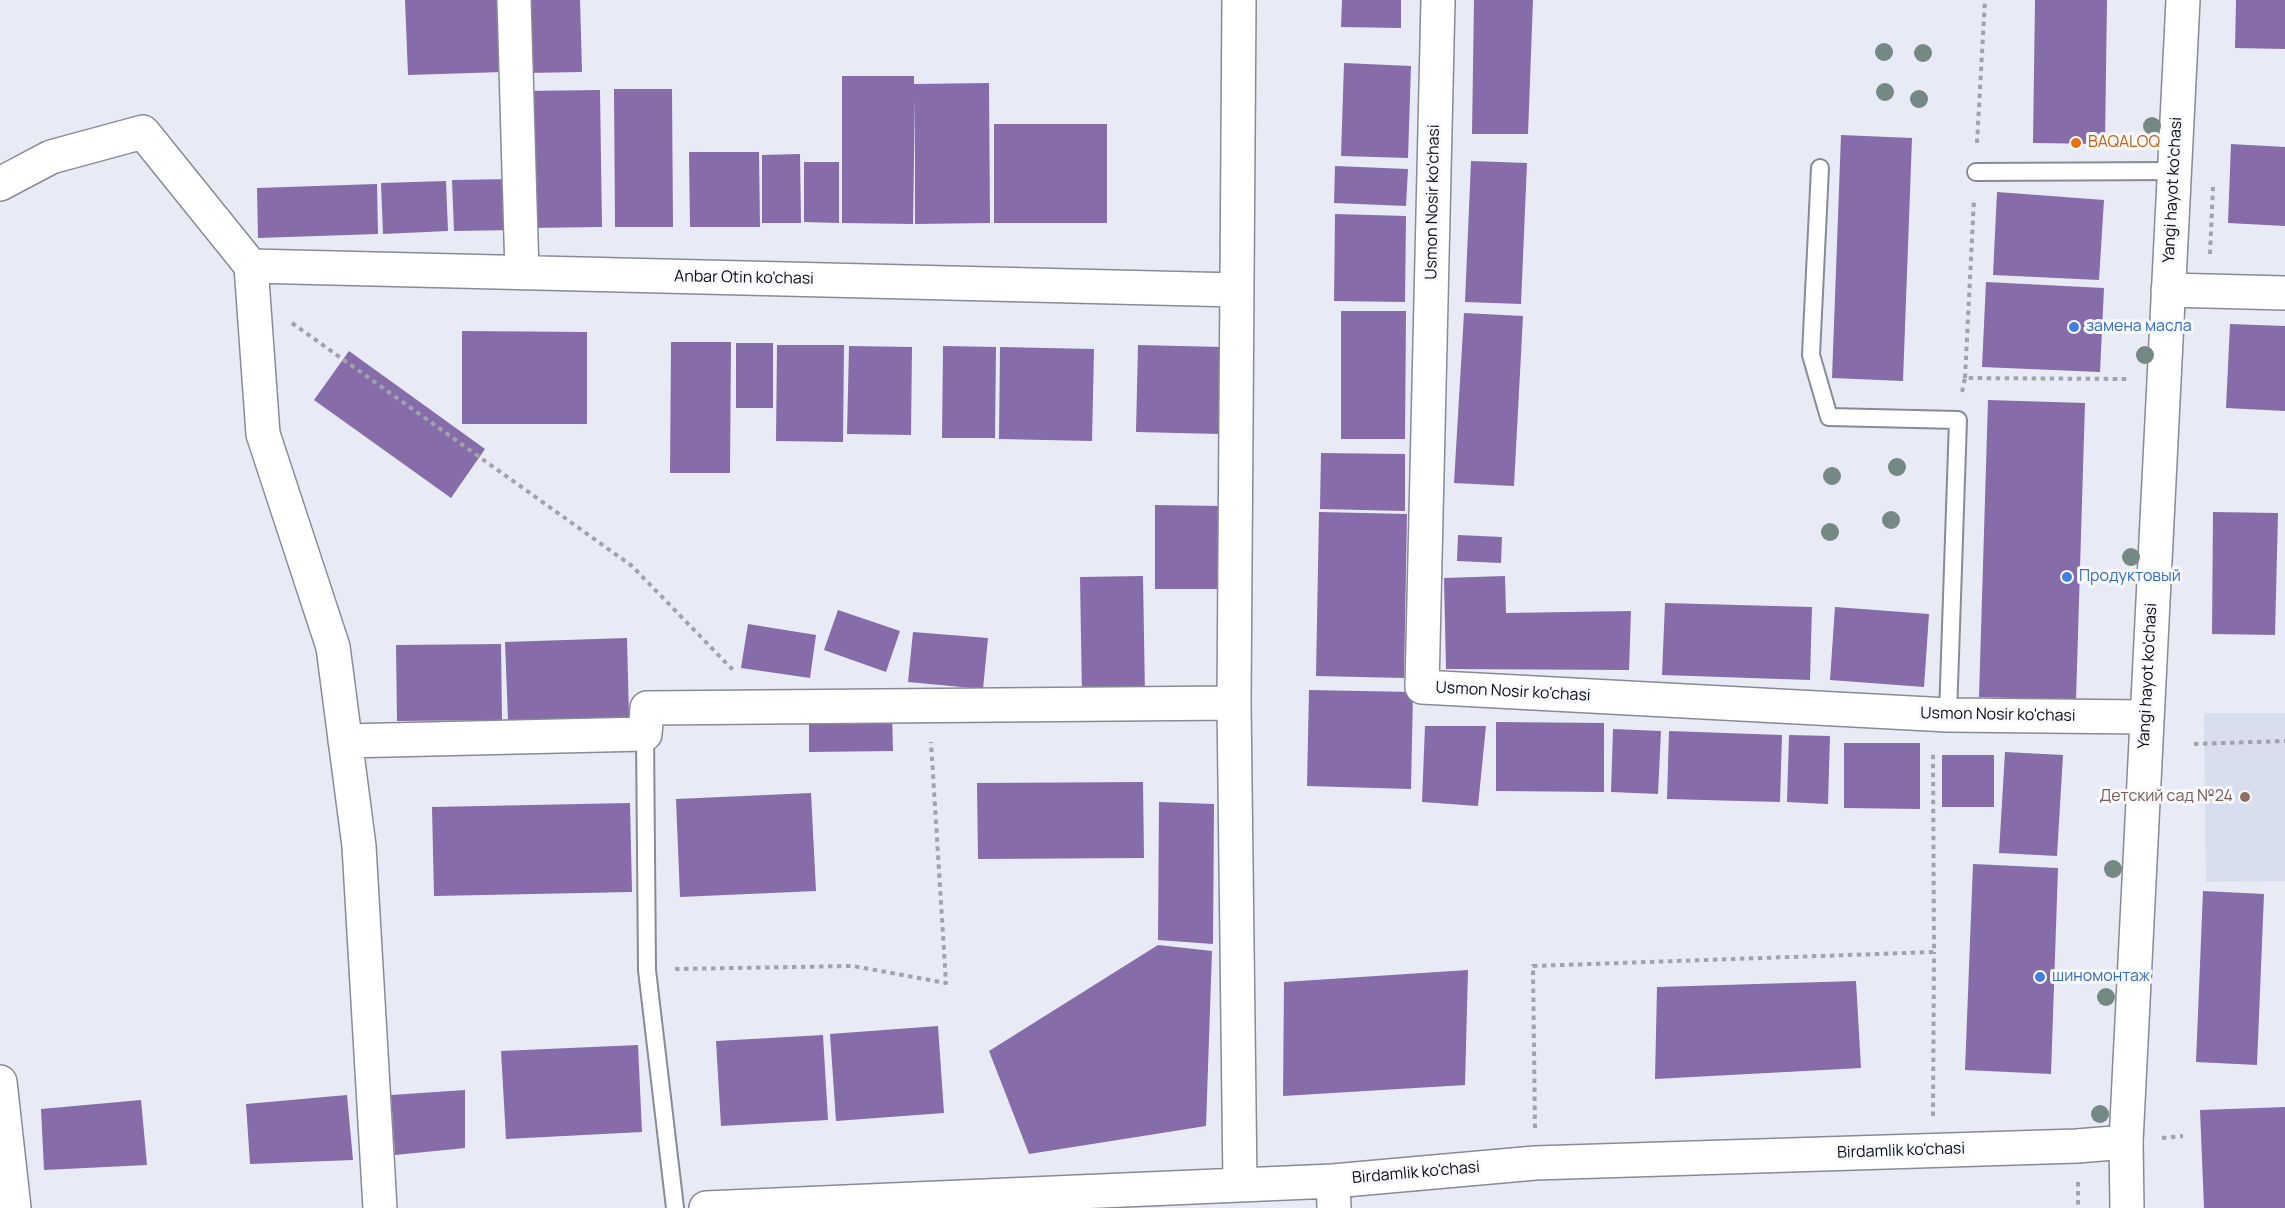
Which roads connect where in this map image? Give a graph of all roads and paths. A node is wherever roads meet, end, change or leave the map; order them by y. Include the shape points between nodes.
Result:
1 (514, 0) edge
2 (1239, 0) edge
3 (1438, 0) edge
4 (2183, 0) edge
5 (1820, 168) dead end
6 (2174, 171) junction
7 (1976, 172) dead end
8 (0, 184) edge
9 (522, 273) junction
10 (252, 280) junction
11 (1237, 290) junction
12 (2168, 290) junction
13 (2285, 293) edge
14 (2163, 380) junction
15 (1958, 420) junction
16 (1234, 703) junction
17 (929, 706) junction
18 (769, 707) junction
19 (1940, 715) junction
20 (2146, 717) junction
21 (645, 734) junction
22 (345, 741) junction
23 (2285, 741) edge
24 (2194, 744) dead end
25 (1934, 952) junction
26 (647, 970) junction
27 (0, 1082) edge
28 (2126, 1142) junction
29 (1933, 1150) junction
30 (1535, 1163) junction
31 (1240, 1185) junction
32 (1333, 1194) edge
33 (14, 1208) edge
34 (380, 1208) edge
35 (675, 1208) edge
36 (706, 1208) edge
37 (2127, 1208) edge

1 - 9 street
2 - 11 street
3 - 19 street, Usmon Nosir ko'chasi via 1422,687
4 - 6 street, Yangi hayot ko'chasi
5 - 15 lane via 1811,355 1829,417
6 - 7 lane
6 - 12 street, Yangi hayot ko'chasi
8 - 10 street via 51,157 143,132
9 - 10 street, Anbar Otin ko'chasi
9 - 11 street, Anbar Otin ko'chasi
10 - 18 path via 632,566
10 - 22 street via 263,434 333,647
11 - 16 street
12 - 13 street
12 - 14 street, Yangi hayot ko'chasi
14 - 15 path via 1965,378
14 - 20 street, Yangi hayot ko'chasi
15 - 19 lane
16 - 17 street
16 - 31 street
17 - 18 street
17 - 26 path via 946,983 853,966
18 - 21 street via 647,708
19 - 20 street, Usmon Nosir ko'chasi
19 - 25 path
20 - 28 street, Yangi hayot ko'chasi
21 - 22 street
21 - 26 lane
22 - 34 street via 359,846
23 - 24 path
25 - 29 path
25 - 30 path via 1533,966
26 - 35 lane
27 - 33 street
28 - 29 street, Birdamlik ko'chasi
28 - 37 street, Yangi hayot ko'chasi
29 - 30 street, Birdamlik ko'chasi
30 - 32 street, Birdamlik ko'chasi
31 - 32 street, Birdamlik ko'chasi
31 - 36 street, Birdamlik ko'chasi

